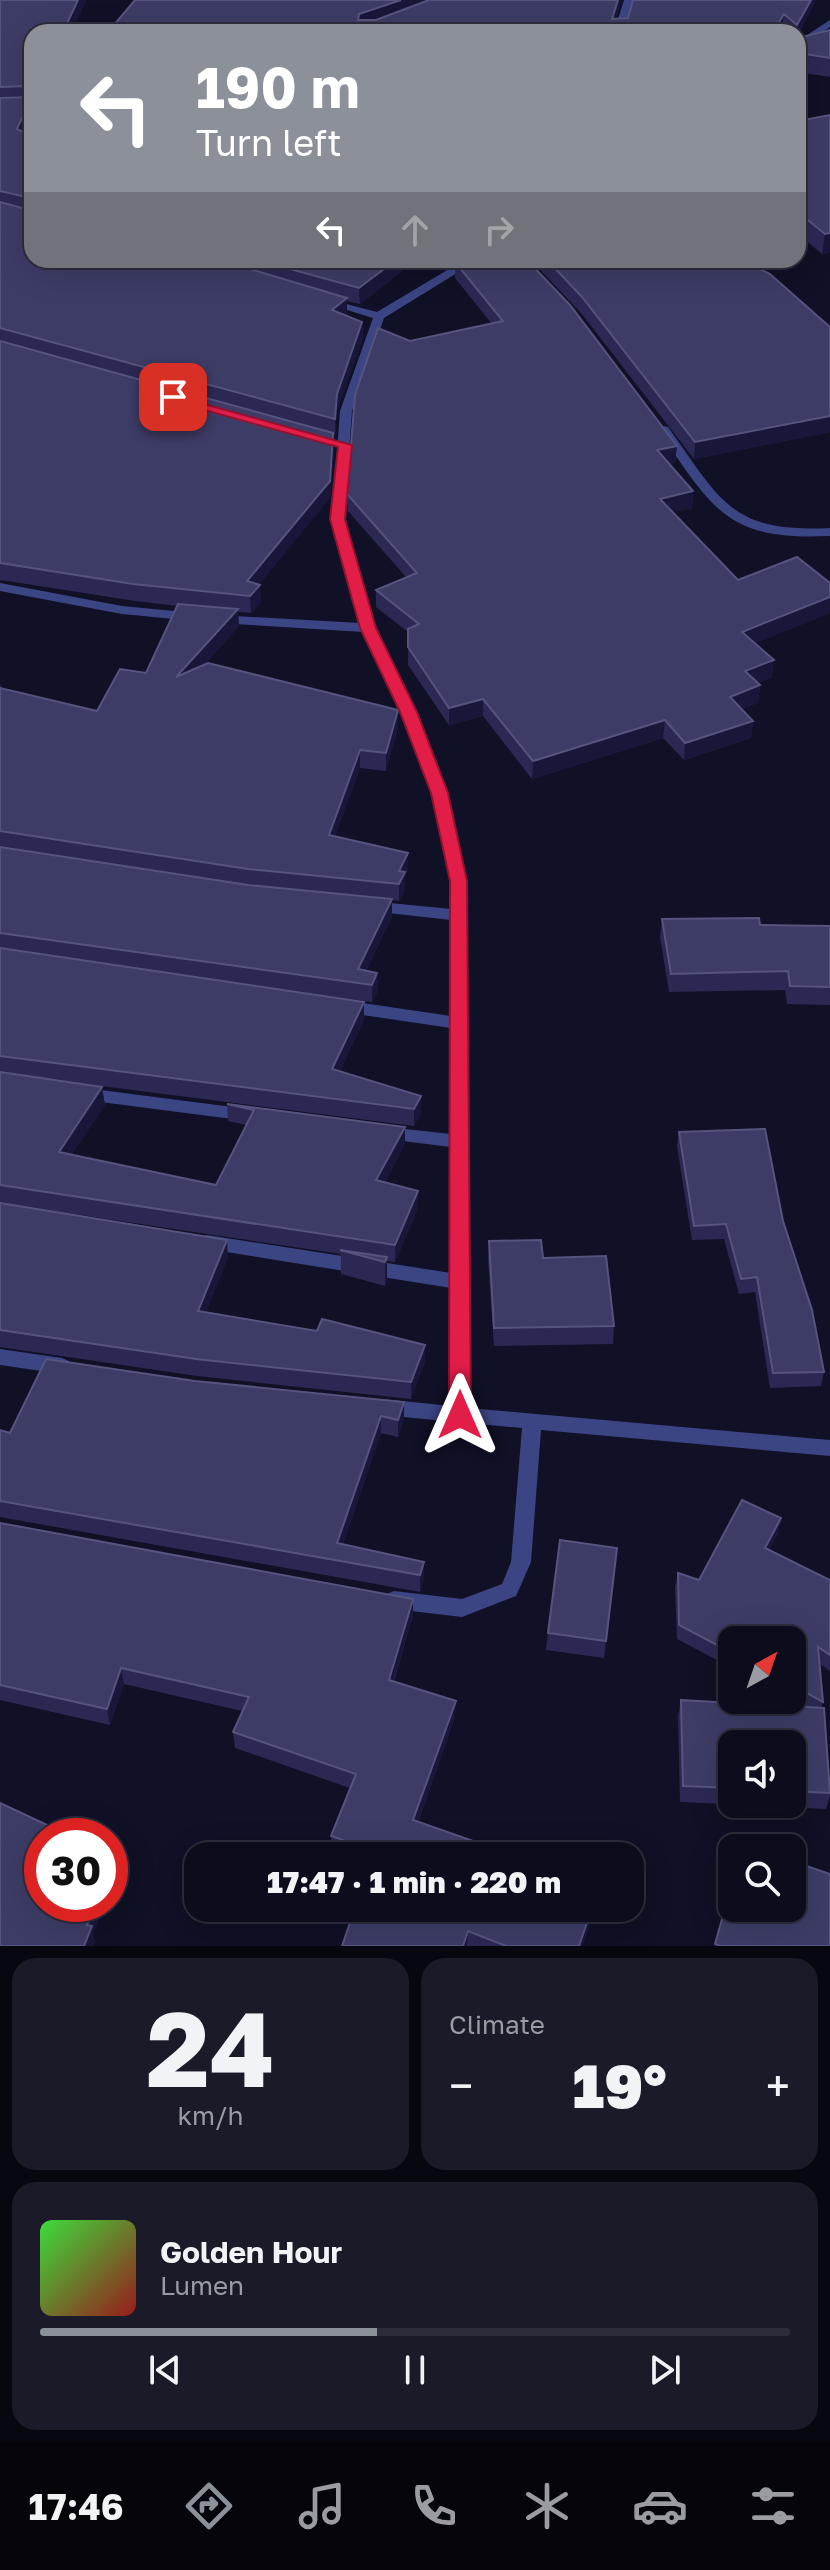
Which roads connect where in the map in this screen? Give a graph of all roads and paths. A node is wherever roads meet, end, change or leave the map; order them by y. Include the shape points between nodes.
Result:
1 (629, 0) edge
2 (830, 23) edge
3 (622, 24) edge
4 (806, 40) edge
5 (459, 268) edge
6 (306, 296) edge
7 (379, 316) junction
8 (657, 421) edge
9 (830, 532) edge
10 (0, 587) edge
11 (368, 628) junction
12 (353, 904) edge
13 (457, 915) junction
14 (319, 1003) edge
15 (458, 1023) junction
16 (63, 1091) edge
17 (268, 1118) edge
18 (363, 1130) edge
19 (458, 1141) junction
20 (194, 1240) edge
21 (459, 1282) junction
22 (0, 1357) edge
23 (76, 1368) edge
24 (367, 1405) edge
25 (460, 1415) junction
26 (532, 1422) junction
27 (830, 1448) edge
28 (375, 1596) edge

1 - 3 street
2 - 4 street
5 - 7 street
6 - 7 street
7 - 11 street via 338,442 338,519
8 - 9 street via 732,518 751,528 781,533
10 - 11 street via 122,610
11 - 13 street via 440,793 459,881
12 - 13 street
13 - 15 street
14 - 15 street
15 - 19 street
16 - 17 street
18 - 19 street
19 - 21 street
20 - 21 street
21 - 25 street
22 - 23 street
24 - 25 street
25 - 26 street
26 - 27 street
26 - 28 street via 521,1562 509,1590 462,1608

